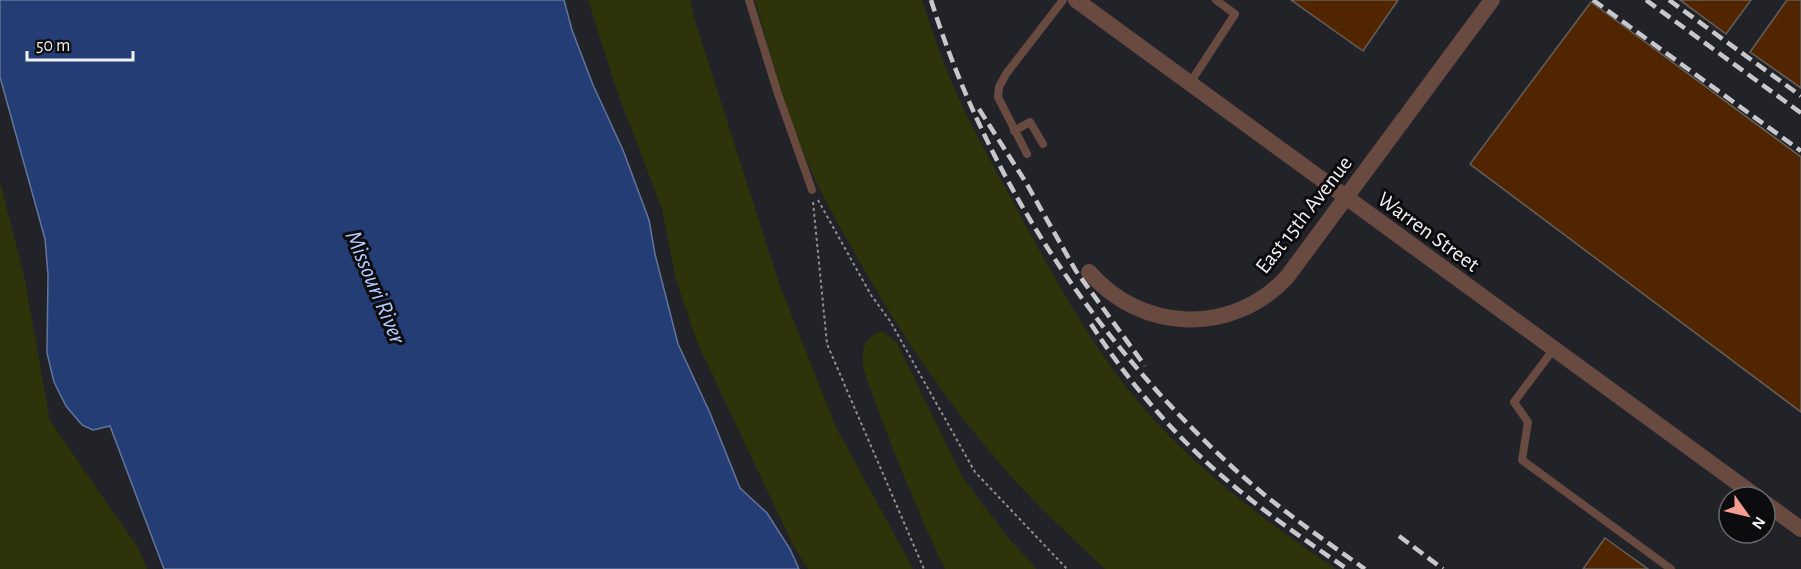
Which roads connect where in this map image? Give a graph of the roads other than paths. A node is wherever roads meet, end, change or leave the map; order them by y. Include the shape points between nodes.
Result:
1 (749, 0) edge
2 (1063, 0) edge
3 (1076, 0) edge
4 (1216, 0) edge
5 (1492, 0) edge
6 (1190, 83) junction
7 (1014, 131) junction
8 (1043, 144) dead end
9 (1027, 154) dead end
10 (812, 190) road end
11 (1346, 198) junction
12 (1089, 272) dead end
13 (1553, 350) junction
14 (1739, 485) edge
15 (1777, 512) edge
16 (1801, 529) edge
17 (1671, 569) edge

1 - 10 lane
2 - 7 lane via 999,87 998,97
3 - 6 street, Warren Street
4 - 6 lane via 1235,14
5 - 11 street, East 15th Avenue
6 - 11 street, Warren Street
7 - 8 lane via 1030,122
7 - 9 lane
11 - 12 street, East 15th Avenue via 1280,285 1263,299 1234,313 1212,319 1168,318 1130,305
11 - 13 street, Warren Street
13 - 14 street, Warren Street
13 - 17 lane via 1514,402 1528,422 1522,460
15 - 16 street

